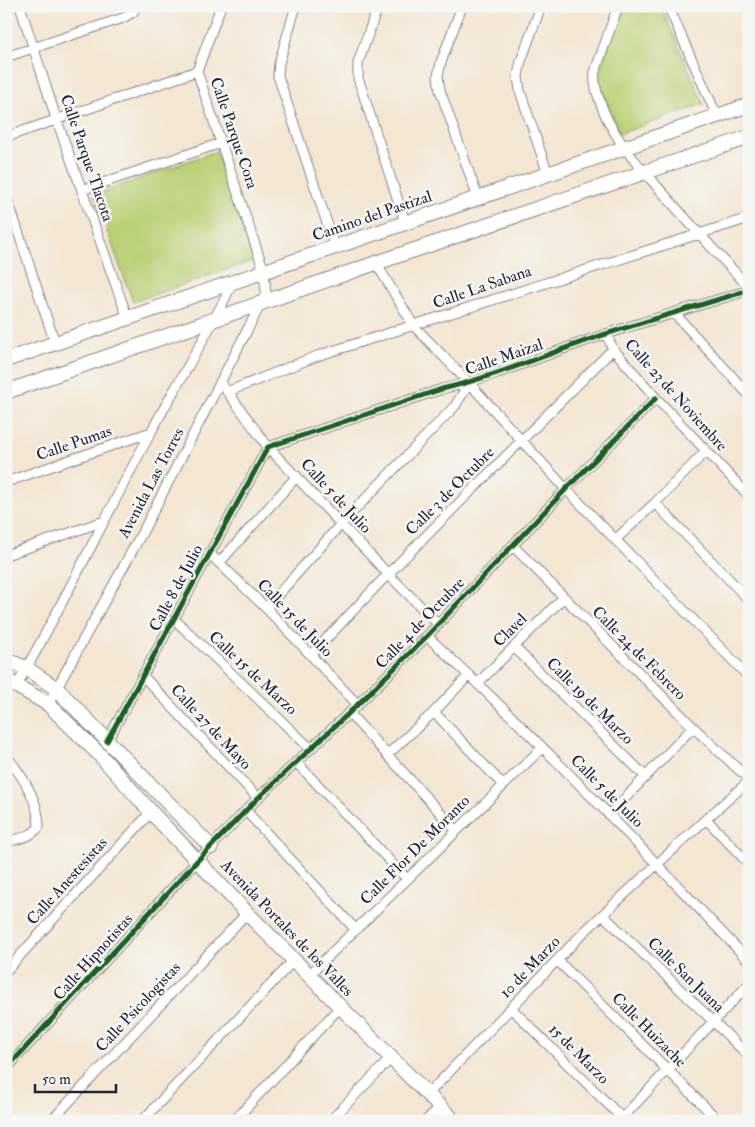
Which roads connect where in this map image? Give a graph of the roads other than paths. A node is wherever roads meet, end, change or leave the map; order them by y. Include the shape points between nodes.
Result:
1 (20, 6) edge
2 (138, 6) edge
3 (221, 6) edge
4 (296, 6) edge
5 (378, 6) edge
6 (462, 6) edge
7 (541, 6) edge
8 (618, 6) edge
9 (668, 6) edge
10 (33, 48) junction
11 (6, 57) edge
12 (197, 71) junction
13 (749, 105) edge
14 (717, 116) junction
15 (56, 118) junction
16 (6, 137) edge
17 (749, 137) edge
18 (221, 143) junction
19 (626, 148) junction
20 (645, 173) junction
21 (548, 174) junction
22 (82, 190) junction
23 (6, 195) edge
24 (478, 198) junction
25 (749, 218) edge
26 (405, 222) junction
27 (698, 234) junction
28 (335, 247) junction
29 (376, 263) junction
30 (264, 271) junction
31 (232, 284) junction
32 (749, 288) edge
33 (262, 303) junction
34 (675, 314) junction
35 (128, 319) junction
36 (213, 320) junction
37 (414, 326) junction
38 (606, 334) junction
39 (55, 343) junction
40 (613, 349) junction
41 (6, 360) edge
42 (221, 382) junction
43 (469, 383) junction
44 (6, 392) edge
45 (226, 392) junction
46 (749, 395) edge
47 (656, 398) junction
48 (151, 432) junction
49 (522, 440) junction
50 (268, 446) junction
51 (706, 451) junction
52 (297, 476) junction
53 (6, 482) edge
54 (566, 489) junction
55 (749, 496) edge
56 (655, 503) junction
57 (104, 521) junction
58 (342, 523) junction
59 (615, 540) junction
60 (512, 546) junction
61 (209, 553) junction
62 (6, 555) edge
63 (220, 563) junction
64 (388, 574) junction
65 (563, 598) junction
66 (749, 600) edge
67 (266, 608) junction
68 (174, 619) junction
69 (438, 624) junction
70 (427, 636) junction
71 (514, 646) junction
72 (311, 656) junction
73 (6, 660) edge
74 (26, 668) junction
75 (469, 675) junction
76 (143, 676) junction
77 (749, 676) edge
78 (11, 683) edge
79 (478, 684) junction
80 (57, 689) junction
81 (48, 704) junction
82 (358, 705) junction
83 (434, 712) junction
84 (350, 713) junction
85 (693, 728) junction
86 (107, 740) junction
87 (542, 748) junction
88 (311, 749) junction
89 (387, 755) junction
90 (6, 756) edge
91 (297, 763) junction
92 (646, 777) junction
93 (749, 777) edge
94 (749, 781) edge
95 (503, 784) junction
96 (258, 798) junction
97 (246, 810) junction
98 (151, 812) junction
99 (610, 814) junction
100 (706, 819) junction
101 (456, 830) junction
102 (6, 842) edge
103 (211, 847) junction
104 (197, 861) junction
105 (657, 864) junction
106 (749, 864) edge
107 (407, 879) junction
108 (247, 913) junction
109 (603, 915) junction
110 (356, 930) junction
111 (294, 961) junction
112 (558, 961) junction
113 (749, 961) edge
114 (6, 970) edge
115 (309, 975) junction
116 (749, 984) edge
117 (340, 1007) junction
118 (512, 1009) junction
119 (713, 1022) junction
120 (749, 1056) edge
121 (391, 1058) junction
122 (6, 1069) edge
123 (669, 1070) junction
124 (428, 1094) junction
125 (440, 1106) junction
126 (623, 1119) edge
127 (51, 1121) edge
128 (142, 1121) edge
129 (234, 1121) edge
130 (330, 1121) edge
131 (426, 1121) edge
132 (454, 1121) edge
133 (719, 1121) edge

1 - 10 street, Calle Parque Tlacota
2 - 10 street via 124,18
3 - 12 street, Calle Parque Cora
4 - 28 street via 278,76
5 - 26 street via 358,63 358,78
6 - 24 street via 438,76
7 - 21 street via 518,76
8 - 19 street via 594,81 615,133
9 - 14 street
10 - 11 street
10 - 15 street, Calle Parque Tlacota
12 - 15 street
12 - 18 street, Calle Parque Cora
13 - 14 street, Camino del Pastizal
14 - 19 street, Camino del Pastizal
15 - 16 street
15 - 22 street, Calle Parque Tlacota
17 - 20 street
18 - 22 street
18 - 30 street, Calle Parque Cora
19 - 20 street
19 - 21 street, Camino del Pastizal
20 - 27 street
20 - 29 street
21 - 24 street, Camino del Pastizal
22 - 35 street, Calle Parque Tlacota
23 - 39 street
24 - 26 street, Camino del Pastizal
25 - 27 street, Calle La Sabana
26 - 28 street, Camino del Pastizal
27 - 32 street
27 - 37 street, Calle La Sabana
28 - 30 street, Camino del Pastizal
29 - 33 street
29 - 37 street
30 - 31 street, Camino del Pastizal
30 - 33 street, Avenida Las Torres via 266,294
31 - 35 street, Camino del Pastizal
31 - 36 street, Avenida Las Torres
32 - 34 street, Calle Maizal
33 - 36 street
33 - 42 street, Avenida Las Torres
34 - 38 street, Calle Maizal
34 - 46 street
35 - 39 street, Camino del Pastizal
36 - 44 street
36 - 48 street, Avenida Las Torres
37 - 43 street
37 - 45 street, Calle La Sabana via 317,356
38 - 40 street, Calle 23 de Noviembre
38 - 43 street, Calle Maizal
39 - 41 street, Camino del Pastizal
40 - 47 street, Calle 23 de Noviembre
40 - 49 street, Calle 3 de Octubre
42 - 45 street, Calle 5 de Julio
42 - 80 street, Avenida Las Torres
43 - 49 street
43 - 50 street, Calle Maizal
43 - 58 street via 455,406
45 - 50 street, Calle 5 de Julio
47 - 51 street, Calle 23 de Noviembre
47 - 54 street, Calle 4 de Octubre
48 - 53 street, Calle Pumas
48 - 57 street, Avenida Las Torres
49 - 54 street
49 - 64 street, Calle 3 de Octubre
50 - 52 street, Calle 5 de Julio
50 - 61 street, Calle 8 de Julio
51 - 55 street, Calle 23 de Noviembre
51 - 56 street
52 - 58 street, Calle 5 de Julio
52 - 63 street
54 - 59 street
54 - 60 street, Calle 4 de Octubre
56 - 59 street
56 - 66 street
57 - 62 street
57 - 74 street, Avenida Las Torres
58 - 64 street, Calle 5 de Julio
58 - 67 street
59 - 77 street
60 - 65 street, Calle 24 de Febrero
60 - 69 street, Calle 4 de Octubre
61 - 63 street, Calle 15 de Julio
61 - 68 street, Calle 8 de Julio
63 - 67 street, Calle 15 de Julio
64 - 69 street, Calle 5 de Julio
64 - 72 street, Calle 3 de Octubre
65 - 71 street, Clavel
65 - 85 street, Calle 24 de Febrero
67 - 72 street, Calle 15 de Julio
68 - 76 street, Calle 8 de Julio
68 - 88 street, Calle 15 de Marzo
69 - 70 street, Calle 4 de Octubre
70 - 75 street, Calle 5 de Julio
70 - 82 street, Calle 4 de Octubre
71 - 79 street, Clavel
71 - 92 street, Calle 19 de Marzo
72 - 82 street, Calle 15 de Julio
73 - 74 street, Avenida Portales de los Valles
74 - 78 street, Avenida Las Torres
74 - 80 street, Avenida Portales de los Valles
75 - 79 street, Calle 5 de Julio
75 - 83 street
76 - 86 street, Calle 8 de Julio
76 - 96 street, Calle 27 de Mayo
78 - 81 street, Avenida Portales de los Valles
79 - 87 street, Calle 5 de Julio
80 - 81 street, Avenida Las Torres
80 - 86 street, Avenida Portales de los Valles
81 - 98 street, Avenida Portales de los Valles
82 - 84 street, Calle 4 de Octubre
83 - 89 street
83 - 95 street
84 - 88 street, Calle 4 de Octubre
84 - 89 street
85 - 92 street
85 - 93 street, Calle 24 de Febrero
86 - 103 street, Avenida Portales de los Valles
87 - 95 street, Calle Flor De Moranto
87 - 99 street, Calle 5 de Julio
88 - 91 street, Calle 4 de Octubre
89 - 101 street
90 - 102 street via 32,795 39,827 30,835
91 - 96 street, Calle 4 de Octubre
91 - 107 street
92 - 99 street
94 - 100 street, 10 de Marzo
95 - 101 street, Calle Flor De Moranto
96 - 97 street, Calle 4 de Octubre
97 - 103 street, Calle 4 de Octubre
97 - 110 street
98 - 104 street, Avenida Portales de los Valles
98 - 114 street, Calle Anestesistas
99 - 105 street, Calle 5 de Julio
100 - 105 street, 10 de Marzo
100 - 106 street
101 - 107 street, Calle Flor De Moranto
103 - 104 street, Calle 4 de Octubre
104 - 108 street, Avenida Portales de los Valles
104 - 122 street, Calle Hipnotistas
105 - 109 street, 10 de Marzo
105 - 113 street, Calle 5 de Julio
107 - 110 street, Calle Flor De Moranto
108 - 111 street, Avenida Portales de los Valles
108 - 127 street, Calle Psicologistas
109 - 112 street, 10 de Marzo
109 - 119 street, Calle San Juana
110 - 115 street, Calle Flor De Moranto
111 - 115 street, Avenida Portales de los Valles
111 - 128 street
112 - 118 street, 10 de Marzo
112 - 123 street, Calle Huizache
115 - 117 street, Avenida Portales de los Valles
116 - 119 street
117 - 121 street, Avenida Portales de los Valles
117 - 129 street
118 - 124 street, 10 de Marzo
118 - 126 street, 15 de Marzo
119 - 120 street, Calle San Juana
119 - 123 street
121 - 124 street, Avenida Portales de los Valles
121 - 130 street
123 - 126 street
123 - 133 street, Calle Huizache
124 - 125 street, Avenida Portales de los Valles
125 - 131 street
125 - 132 street, Avenida Portales de los Valles

